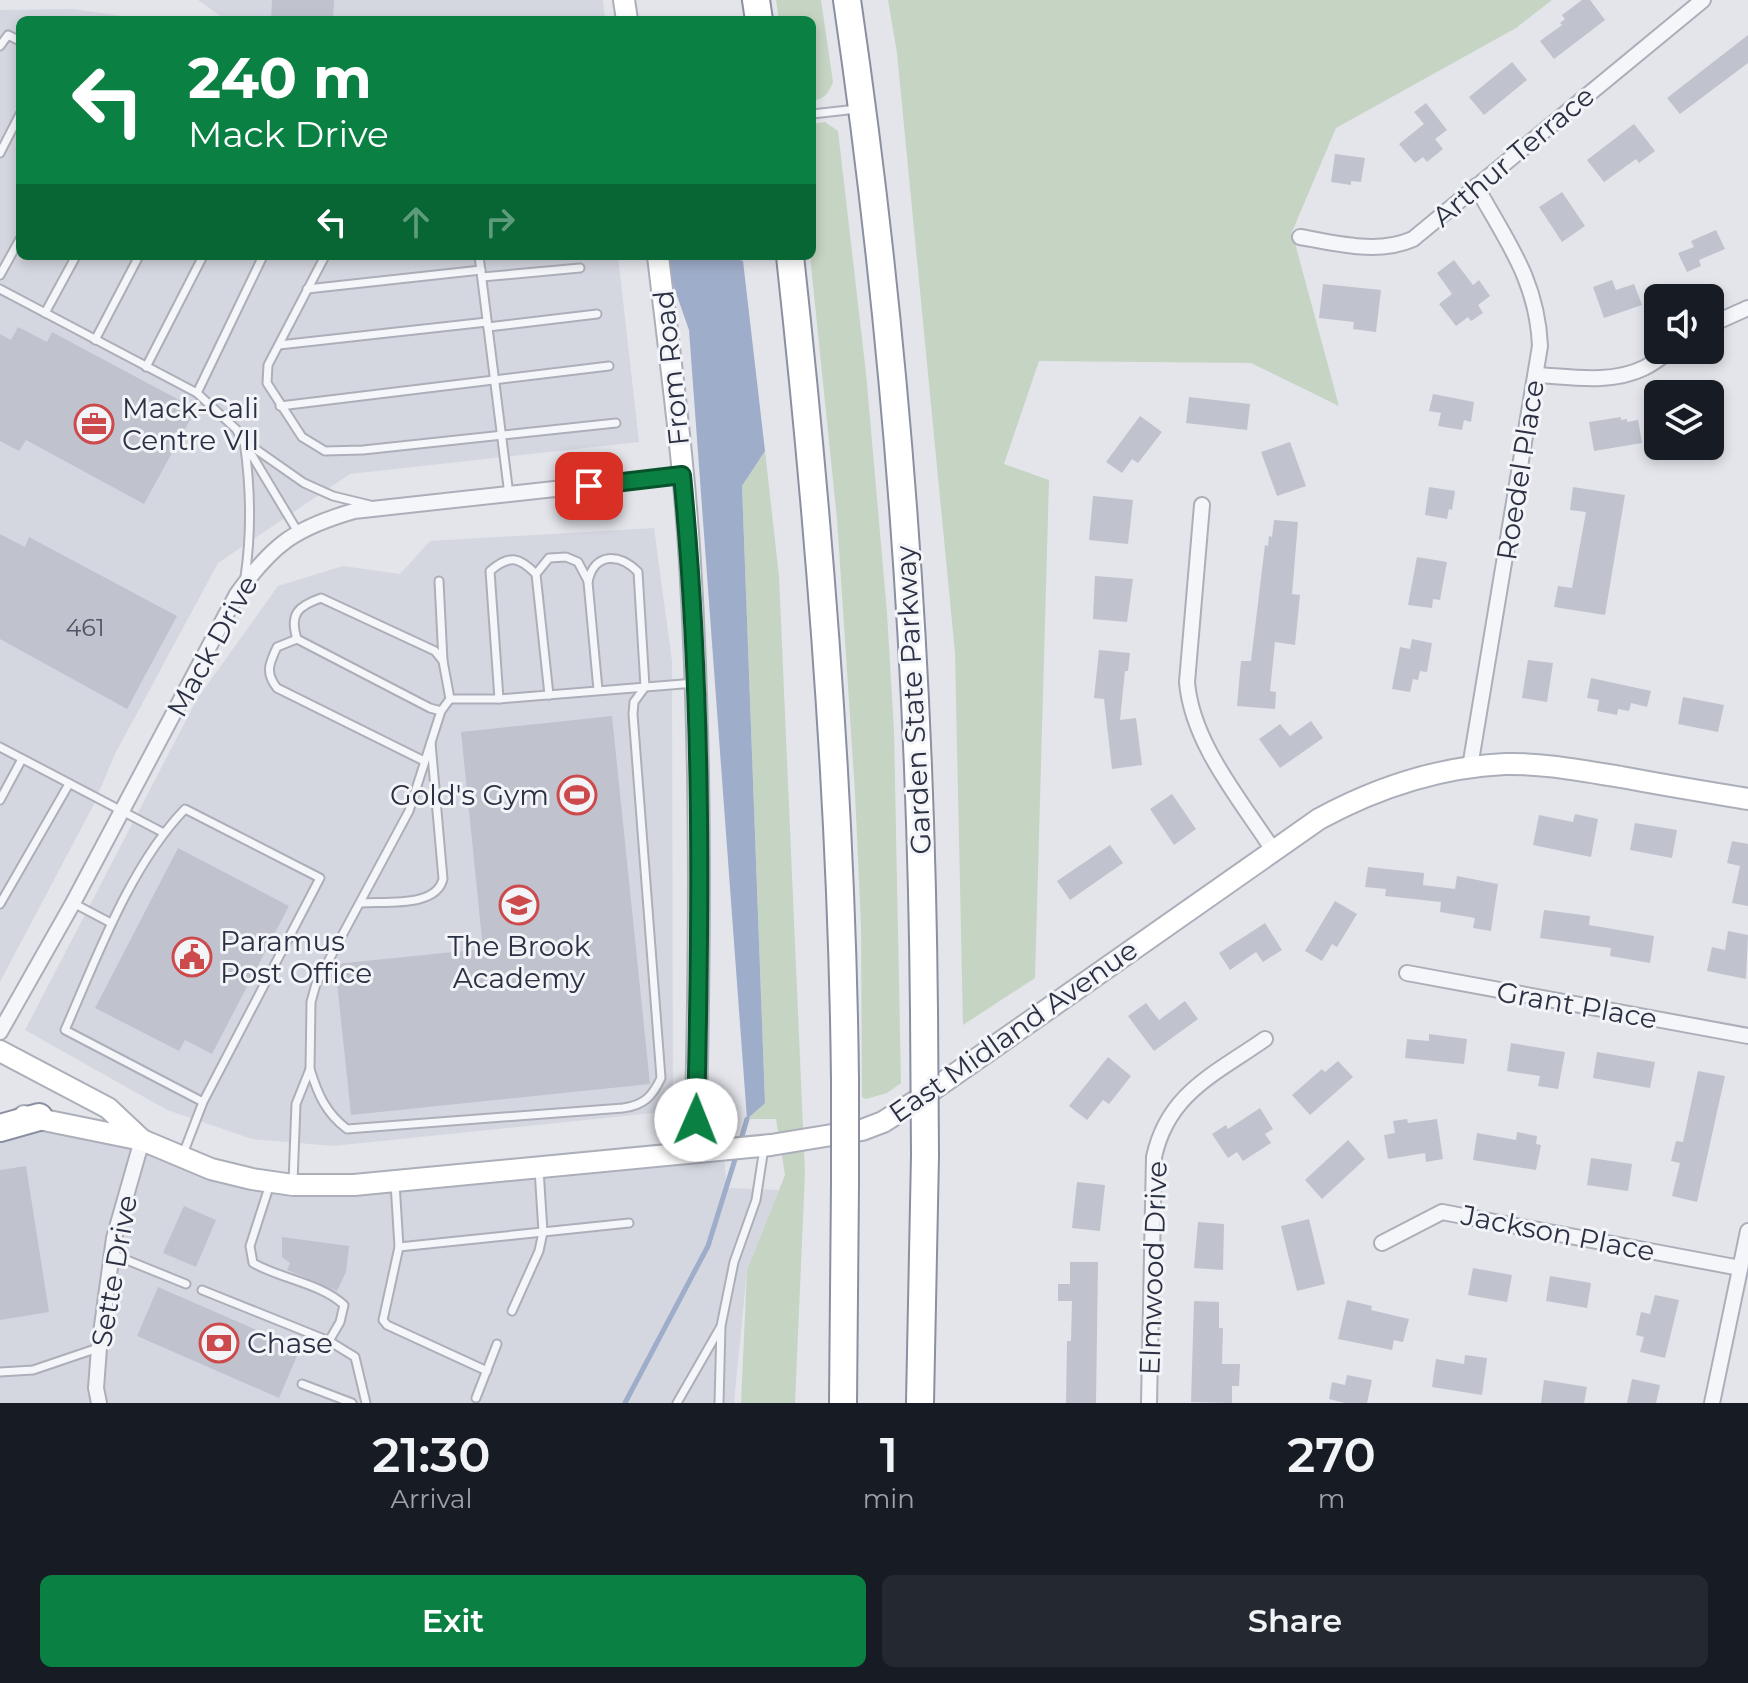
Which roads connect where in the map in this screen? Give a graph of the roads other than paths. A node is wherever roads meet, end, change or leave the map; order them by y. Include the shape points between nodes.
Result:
1 (847, 0) edge
2 (1703, 0) edge
3 (16, 39) edge
4 (0, 46) edge
5 (862, 108) junction
6 (816, 114) edge
7 (16, 122) edge
8 (0, 153) edge
9 (1476, 186) junction
10 (1300, 237) dead end
11 (16, 246) edge
12 (74, 260) edge
13 (137, 260) edge
14 (201, 260) edge
15 (261, 260) edge
16 (323, 260) edge
17 (480, 260) edge
18 (790, 260) edge
19 (659, 262) edge
20 (580, 268) dead end
21 (482, 274) junction
22 (0, 275) edge
23 (0, 289) edge
24 (307, 289) junction
25 (1748, 308) edge
26 (45, 313) junction
27 (597, 314) dead end
28 (1724, 319) edge
29 (488, 324) junction
30 (95, 340) junction
31 (279, 345) junction
32 (1650, 364) edge
33 (609, 366) dead end
34 (146, 367) junction
35 (1537, 375) junction
36 (495, 380) junction
37 (197, 393) junction
38 (280, 406) junction
39 (616, 423) dead end
40 (501, 434) junction
41 (244, 441) junction
42 (682, 475) junction
43 (509, 495) junction
44 (1202, 505) dead end
45 (383, 508) junction
46 (298, 532) junction
47 (536, 574) junction
48 (439, 581) dead end
49 (588, 582) junction
50 (244, 585) junction
51 (297, 639) junction
52 (443, 661) junction
53 (696, 682) junction
54 (645, 687) junction
55 (598, 690) junction
56 (549, 695) junction
57 (450, 699) junction
58 (499, 699) junction
59 (441, 711) junction
60 (431, 741) junction
61 (0, 747) edge
62 (22, 759) junction
63 (424, 761) junction
64 (1470, 767) junction
65 (69, 784) junction
66 (1748, 799) edge
67 (0, 800) edge
68 (121, 813) junction
69 (162, 832) junction
70 (1273, 850) junction
71 (73, 903) junction
72 (361, 903) junction
73 (0, 904) edge
74 (111, 923) junction
75 (1407, 973) dead end
76 (0, 1032) edge
77 (1748, 1036) edge
78 (1265, 1039) dead end
79 (0, 1051) edge
80 (310, 1069) junction
81 (203, 1102) junction
82 (0, 1115) edge
83 (39, 1117) junction
84 (0, 1128) edge
85 (142, 1140) junction
86 (768, 1145) junction
87 (695, 1151) junction
88 (182, 1157) junction
89 (539, 1167) junction
90 (394, 1181) junction
91 (270, 1182) junction
92 (293, 1185) junction
93 (629, 1223) dead end
94 (1748, 1231) edge
95 (543, 1232) junction
96 (1382, 1243) dead end
97 (399, 1247) junction
98 (112, 1254) junction
99 (1740, 1268) junction
100 (186, 1284) dead end
101 (202, 1290) dead end
102 (512, 1311) dead end
103 (721, 1326) junction
104 (329, 1341) junction
105 (497, 1344) dead end
106 (99, 1348) junction
107 (487, 1371) junction
108 (0, 1372) edge
109 (302, 1384) dead end
110 (476, 1398) dead end
111 (99, 1403) edge
112 (352, 1403) edge
113 (366, 1403) edge
114 (677, 1403) edge
115 (719, 1403) edge
116 (843, 1403) edge
117 (920, 1403) edge
118 (1149, 1403) edge
119 (1712, 1403) edge

1 - 5 highway, Garden State Parkway
2 - 9 street, Arthur Terrace
3 - 4 lane via 8,35
5 - 6 lane
5 - 117 highway, Garden State Parkway, bridge via 910,612 920,809 925,1155
7 - 8 lane
9 - 10 street, Arthur Terrace via 1408,242 1371,248
9 - 35 street, Roedel Place via 1527,277 1539,320
11 - 22 lane
12 - 26 lane
13 - 30 lane
14 - 34 lane
15 - 37 lane
16 - 24 lane
17 - 21 lane
18 - 116 highway, bridge via 837,803 845,1080
19 - 42 street, From Road
20 - 21 lane
21 - 24 lane
21 - 29 lane
23 - 26 lane
24 - 31 lane
25 - 28 street
26 - 30 lane
27 - 29 lane
29 - 31 lane
29 - 36 lane
30 - 34 lane
31 - 38 lane via 268,365 267,383
32 - 35 street via 1592,379
33 - 36 lane
34 - 37 lane
35 - 64 street, Roedel Place
36 - 38 lane
36 - 40 lane
37 - 41 lane
38 - 40 lane via 302,437 325,451
39 - 40 lane
40 - 43 lane
41 - 45 lane via 304,483
41 - 46 lane
41 - 50 lane via 252,504
42 - 43 street, Mack Drive
42 - 53 street, From Road
43 - 45 street, Mack Drive
44 - 70 street via 1188,697 1202,740
45 - 46 street, Mack Drive via 354,511
46 - 50 street, Mack Drive via 260,562
47 - 49 lane via 549,558 566,557 578,562
47 - 56 lane
47 - 58 lane via 518,559 503,561 490,571
48 - 52 lane
49 - 54 lane via 591,569 614,557 638,572
49 - 55 lane
50 - 68 street, Mack Drive
51 - 52 lane via 296,613 321,598 435,651
51 - 59 lane
51 - 63 lane via 277,647 268,666 277,688
52 - 57 lane
53 - 54 lane
53 - 87 street, From Road
54 - 55 lane
54 - 80 lane via 633,714 661,1078 653,1095 623,1108 347,1129 323,1105
55 - 56 lane
56 - 58 lane
57 - 58 lane
57 - 59 lane
59 - 60 lane
60 - 63 lane
60 - 72 lane via 441,887 426,899
61 - 62 lane
62 - 65 lane
62 - 67 lane
63 - 72 lane via 409,811
64 - 66 street, East Midland Avenue via 1565,768
64 - 70 street, East Midland Avenue via 1422,776 1354,800
65 - 68 lane
65 - 73 lane
68 - 69 lane
68 - 71 street, Mack Drive
69 - 74 lane
69 - 81 lane via 185,809 320,878
70 - 86 street, East Midland Avenue via 883,1122
71 - 74 lane
71 - 76 street, Mack Drive
72 - 80 lane via 313,993
74 - 81 lane via 65,1030
75 - 77 street, Grant Place
78 - 118 street, Elmwood Drive via 1189,1091 1158,1137
79 - 85 street, East Midland Avenue via 108,1108
80 - 92 lane via 296,1104
81 - 88 lane
82 - 83 street, East Midland Avenue
83 - 84 highway
83 - 85 street, East Midland Avenue
85 - 88 street, East Midland Avenue
85 - 98 street, Sette Drive
86 - 87 street, East Midland Avenue
86 - 103 lane
87 - 89 street, East Midland Avenue
88 - 91 street, East Midland Avenue
89 - 90 street, East Midland Avenue
89 - 95 lane
90 - 92 street, East Midland Avenue
90 - 97 lane
91 - 92 street, East Midland Avenue
91 - 104 lane via 250,1246 253,1263 344,1305
93 - 95 lane
94 - 99 street
95 - 97 lane
95 - 102 lane
96 - 99 street, Jackson Place via 1442,1212
97 - 107 lane via 383,1320
98 - 100 lane
98 - 106 street, Sette Drive
99 - 119 street
101 - 104 lane
103 - 114 lane
103 - 115 lane
104 - 113 lane via 355,1357
105 - 107 lane
106 - 108 lane via 33,1370
106 - 111 street, Sette Drive
107 - 110 lane
109 - 112 lane

